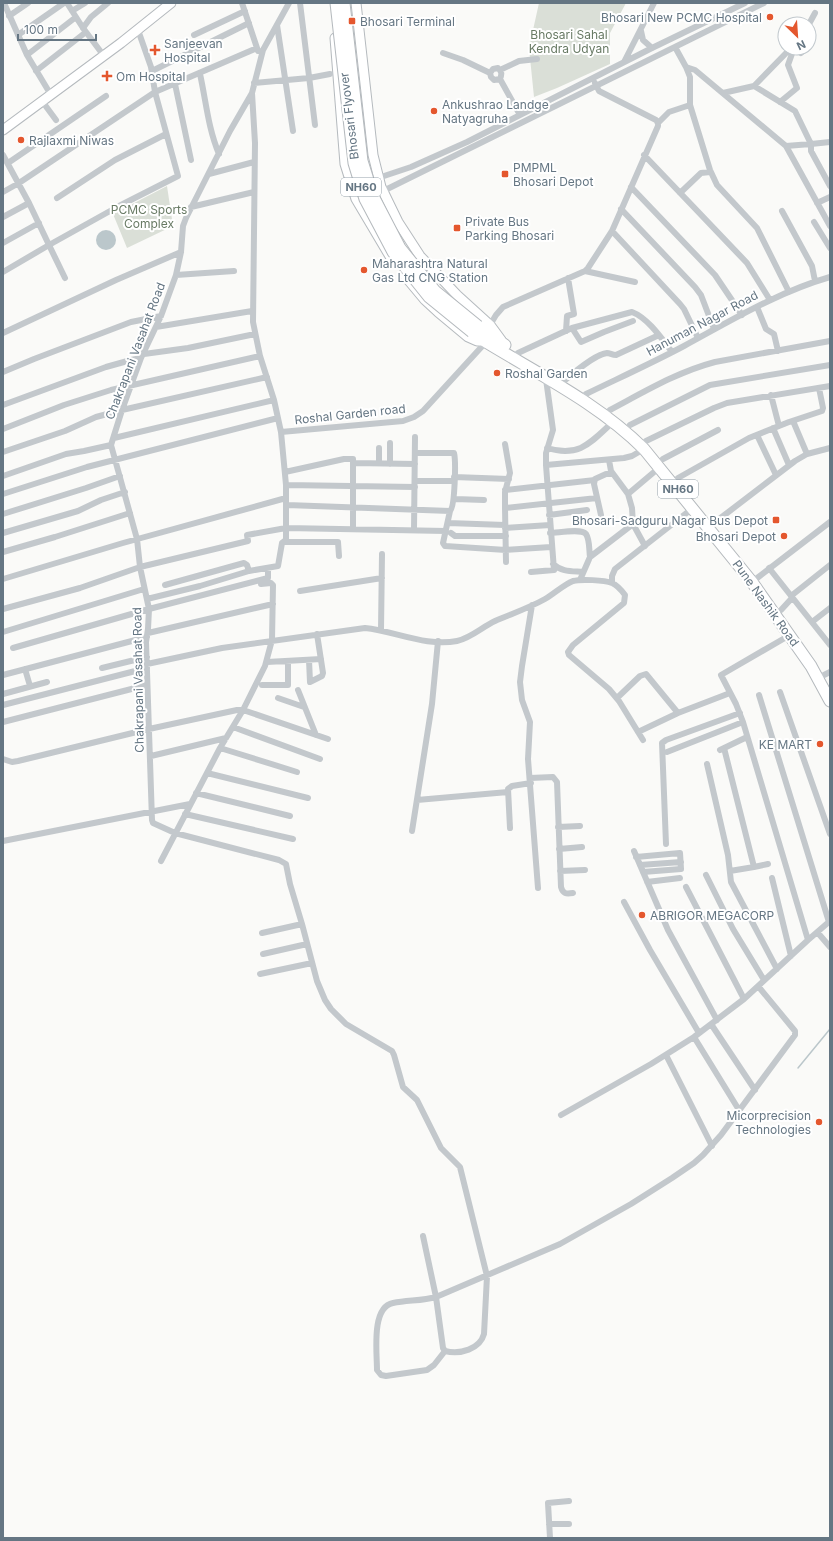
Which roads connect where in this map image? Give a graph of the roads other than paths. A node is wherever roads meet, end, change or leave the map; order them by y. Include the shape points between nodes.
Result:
1 (4, 3) edge
2 (28, 3) edge
3 (64, 3) edge
4 (67, 3) edge
5 (85, 3) edge
6 (108, 3) edge
7 (171, 3) edge
8 (242, 3) edge
9 (289, 3) edge
10 (300, 3) edge
11 (330, 3) edge
12 (336, 3) edge
13 (344, 3) edge
14 (356, 3) edge
15 (654, 3) edge
16 (745, 3) edge
17 (764, 3) edge
18 (72, 11) junction
19 (245, 11) junction
20 (814, 13) dead end
21 (9, 16) junction
22 (813, 16) edge
23 (76, 17) junction
24 (249, 23) junction
25 (277, 25) junction
26 (84, 30) junction
27 (138, 30) junction
28 (641, 31) junction
29 (18, 35) junction
30 (194, 35) dead end
31 (675, 46) junction
32 (257, 48) junction
33 (650, 49) junction
34 (443, 53) dead end
35 (27, 55) junction
36 (104, 56) junction
37 (785, 56) edge
38 (791, 56) edge
39 (632, 58) junction
40 (651, 58) junction
41 (537, 59) dead end
42 (260, 61) junction
43 (624, 62) junction
44 (636, 66) junction
45 (686, 67) junction
46 (500, 70) junction
47 (36, 71) junction
48 (152, 71) junction
49 (363, 72) junction
50 (490, 73) junction
51 (200, 74) junction
52 (334, 74) junction
53 (309, 78) junction
54 (592, 78) junction
55 (500, 79) junction
56 (285, 81) junction
57 (254, 83) junction
58 (175, 84) junction
59 (596, 86) junction
60 (754, 86) junction
61 (155, 92) junction
62 (252, 93) junction
63 (722, 93) junction
64 (51, 94) junction
65 (106, 96) dead end
66 (42, 101) junction
67 (780, 102) junction
68 (690, 104) junction
69 (520, 115) junction
70 (56, 120) dead end
71 (658, 123) junction
72 (315, 125) dead end
73 (3, 130) edge
74 (293, 131) dead end
75 (166, 134) junction
76 (830, 142) edge
77 (811, 144) junction
78 (786, 146) junction
79 (219, 154) junction
80 (3, 155) edge
81 (644, 155) junction
82 (191, 160) dead end
83 (254, 162) junction
84 (8, 163) junction
85 (710, 172) junction
86 (209, 174) junction
87 (378, 178) junction
88 (19, 183) junction
89 (830, 186) edge
90 (632, 187) junction
91 (352, 188) junction
92 (3, 192) edge
93 (254, 192) junction
94 (383, 192) junction
95 (680, 193) junction
96 (830, 197) edge
97 (57, 198) dead end
98 (29, 203) junction
99 (358, 203) junction
100 (816, 203) junction
101 (191, 207) junction
102 (621, 209) junction
103 (782, 211) dead end
104 (3, 217) edge
105 (814, 222) dead end
106 (39, 223) junction
107 (830, 226) edge
108 (612, 231) junction
109 (3, 243) edge
110 (49, 245) junction
111 (830, 248) edge
112 (181, 252) junction
113 (234, 271) dead end
114 (585, 271) junction
115 (3, 272) edge
116 (176, 275) junction
117 (830, 277) edge
118 (65, 278) dead end
119 (568, 278) junction
120 (816, 281) junction
121 (635, 282) dead end
122 (789, 292) junction
123 (770, 300) junction
124 (757, 307) junction
125 (252, 310) junction
126 (742, 314) junction
127 (161, 316) junction
128 (633, 321) dead end
129 (490, 325) junction
130 (156, 327) junction
131 (475, 329) junction
132 (569, 329) junction
133 (714, 330) junction
134 (3, 333) edge
135 (255, 334) junction
136 (659, 334) junction
137 (698, 338) junction
138 (485, 341) junction
139 (830, 341) edge
140 (503, 344) junction
141 (778, 350) junction
142 (672, 352) junction
143 (518, 353) junction
144 (142, 356) junction
145 (260, 356) junction
146 (830, 365) edge
147 (3, 372) edge
148 (267, 377) junction
149 (546, 379) junction
150 (564, 381) junction
151 (132, 384) junction
152 (830, 386) edge
153 (819, 388) junction
154 (586, 394) junction
155 (771, 395) junction
156 (274, 400) junction
157 (3, 405) edge
158 (122, 410) junction
159 (610, 410) junction
160 (278, 418) junction
161 (614, 421) junction
162 (793, 421) junction
163 (630, 425) junction
164 (776, 427) junction
165 (3, 429) edge
166 (718, 430) dead end
167 (281, 432) junction
168 (756, 435) junction
169 (415, 437) dead end
170 (114, 438) junction
171 (390, 443) dead end
172 (505, 444) dead end
173 (111, 445) junction
174 (645, 445) junction
175 (379, 448) dead end
176 (548, 448) junction
177 (830, 448) edge
178 (3, 452) edge
179 (416, 453) junction
180 (807, 454) junction
181 (115, 460) junction
182 (609, 460) junction
183 (354, 463) junction
184 (379, 463) junction
185 (662, 463) junction
186 (390, 464) junction
187 (415, 464) junction
188 (546, 465) junction
189 (789, 466) junction
190 (285, 472) junction
191 (613, 474) junction
192 (776, 475) junction
193 (3, 476) edge
194 (120, 476) junction
195 (678, 478) junction
196 (454, 479) junction
197 (509, 479) junction
198 (595, 480) junction
199 (415, 484) junction
200 (286, 485) junction
201 (353, 485) junction
202 (547, 485) junction
203 (505, 490) junction
204 (124, 492) junction
205 (3, 494) edge
206 (628, 494) junction
207 (286, 498) junction
208 (597, 498) junction
209 (455, 499) junction
210 (484, 500) dead end
211 (548, 504) junction
212 (287, 506) junction
213 (353, 508) junction
214 (505, 508) junction
215 (693, 508) junction
216 (415, 509) junction
217 (587, 510) dead end
218 (450, 511) junction
219 (130, 513) junction
220 (3, 514) edge
221 (549, 515) junction
222 (601, 515) dead end
223 (830, 522) edge
224 (448, 523) junction
225 (714, 523) junction
226 (633, 524) junction
227 (550, 525) junction
228 (506, 527) junction
229 (286, 528) junction
230 (353, 529) junction
231 (414, 530) junction
232 (448, 532) junction
233 (3, 533) edge
234 (550, 533) junction
235 (506, 536) junction
236 (137, 539) junction
237 (286, 540) junction
238 (645, 546) junction
239 (551, 547) junction
240 (506, 550) junction
241 (3, 552) edge
242 (382, 554) dead end
243 (339, 556) dead end
244 (590, 557) junction
245 (506, 562) dead end
246 (553, 564) junction
247 (830, 565) edge
248 (140, 567) junction
249 (268, 568) junction
250 (769, 568) junction
251 (249, 572) junction
252 (531, 572) dead end
253 (583, 572) junction
254 (382, 578) junction
255 (3, 579) edge
256 (580, 580) junction
257 (755, 580) junction
258 (612, 583) junction
259 (261, 584) dead end
260 (166, 585) dead end
261 (144, 589) junction
262 (300, 590) dead end
263 (792, 597) junction
264 (147, 599) junction
265 (272, 604) junction
266 (532, 606) junction
267 (830, 608) edge
268 (3, 609) edge
269 (148, 609) junction
270 (781, 610) junction
271 (812, 622) junction
272 (381, 630) junction
273 (3, 632) edge
274 (317, 634) junction
275 (147, 635) junction
276 (790, 635) junction
277 (272, 640) junction
278 (438, 641) junction
279 (830, 645) edge
280 (13, 648) dead end
281 (147, 657) junction
282 (321, 659) junction
283 (309, 660) junction
284 (288, 661) junction
285 (267, 662) junction
286 (147, 666) junction
287 (102, 668) dead end
288 (25, 669) junction
289 (827, 674) edge
290 (3, 675) edge
291 (47, 682) dead end
292 (147, 685) junction
293 (262, 685) dead end
294 (30, 686) junction
295 (830, 686) edge
296 (298, 690) dead end
297 (780, 692) dead end
298 (730, 693) junction
299 (3, 694) edge
300 (758, 695) dead end
301 (278, 698) dead end
302 (617, 698) junction
303 (830, 701) edge
304 (3, 705) edge
305 (304, 707) junction
306 (243, 710) junction
307 (678, 713) junction
308 (740, 713) junction
309 (3, 722) edge
310 (743, 722) junction
311 (233, 727) junction
312 (149, 729) junction
313 (638, 732) junction
314 (316, 735) junction
315 (747, 737) junction
316 (226, 738) junction
317 (328, 739) dead end
318 (643, 740) dead end
319 (220, 748) junction
320 (667, 752) dead end
321 (151, 756) junction
322 (320, 758) dead end
323 (3, 759) edge
324 (707, 764) dead end
325 (297, 772) dead end
326 (207, 773) junction
327 (530, 781) junction
328 (508, 792) junction
329 (196, 793) junction
330 (308, 798) dead end
331 (417, 800) junction
332 (190, 804) junction
333 (152, 811) junction
334 (185, 814) junction
335 (290, 816) dead end
336 (580, 826) dead end
337 (558, 827) junction
338 (510, 828) dead end
339 (412, 831) dead end
340 (175, 833) junction
341 (830, 834) edge
342 (293, 840) dead end
343 (3, 841) edge
344 (666, 844) dead end
345 (582, 847) dead end
346 (559, 849) junction
347 (161, 861) dead end
348 (681, 862) junction
349 (768, 864) dead end
350 (640, 865) junction
351 (754, 867) junction
352 (585, 870) dead end
353 (560, 871) junction
354 (730, 871) junction
355 (643, 872) junction
356 (706, 875) dead end
357 (680, 878) dead end
358 (772, 878) dead end
359 (647, 882) junction
360 (686, 887) dead end
361 (538, 888) dead end
362 (573, 893) dead end
363 (624, 902) dead end
364 (830, 922) edge
365 (302, 924) junction
366 (262, 933) dead end
367 (818, 933) junction
368 (808, 940) junction
369 (307, 944) junction
370 (830, 947) edge
371 (262, 954) dead end
372 (791, 956) junction
373 (312, 963) junction
374 (777, 969) junction
375 (260, 974) dead end
376 (764, 980) junction
377 (758, 986) junction
378 (744, 998) junction
379 (717, 1020) junction
380 (711, 1024) junction
381 (697, 1035) junction
382 (666, 1055) junction
383 (755, 1090) junction
384 (739, 1110) junction
385 (561, 1115) dead end
386 (712, 1146) junction
387 (423, 1236) dead end
388 (487, 1276) junction
389 (436, 1297) junction
390 (445, 1351) junction
391 (570, 1501) dead end
392 (549, 1524) junction
393 (569, 1524) dead end
394 (550, 1538) edge

1 - 21 street
2 - 21 street
3 - 29 street
4 - 18 street
5 - 18 street
6 - 26 street via 91,17
7 - 27 main road
8 - 19 street
9 - 25 street, Chakrapani Vasahat Road
10 - 53 street
11 - 52 main road
12 - 131 highway, Bhosari Flyover / NH60, bridge via 354,163 366,199 393,252 406,269 429,296
13 - 131 highway, Bhosari Flyover / NH60, bridge via 362,161 373,196 400,248 435,291
14 - 49 main road
15 - 28 street
16 - 33 street
17 - 31 street
18 - 23 street
19 - 24 street
19 - 30 street
20 - 22 street
21 - 29 street
23 - 26 street
23 - 35 street
24 - 32 street
24 - 48 street
25 - 42 street, Chakrapani Vasahat Road via 265,45
25 - 56 street
26 - 36 street
26 - 47 street
27 - 36 main road
27 - 48 street
28 - 33 street via 643,40
28 - 43 street
29 - 35 street
31 - 40 street
31 - 45 street
32 - 42 street
32 - 51 street
33 - 39 street
33 - 40 street
34 - 50 street
35 - 47 street
36 - 64 main road
37 - 60 street
38 - 67 street via 788,65 797,88
39 - 43 street
39 - 44 street
40 - 44 street
41 - 46 street via 519,61
42 - 57 street, Chakrapani Vasahat Road
43 - 54 street
44 - 59 street
45 - 63 street via 695,70
45 - 68 street via 690,77
46 - 50 street via 493,69
46 - 55 street
47 - 64 street
48 - 61 street
49 - 52 main road
49 - 87 main road via 372,155
50 - 55 street via 494,80
51 - 58 street
51 - 79 street via 209,124
52 - 53 street
52 - 91 main road via 346,164
53 - 56 street
53 - 72 street
54 - 59 street
54 - 69 street
55 - 69 street
56 - 57 street
56 - 74 street
57 - 62 street, Chakrapani Vasahat Road
58 - 61 street
58 - 82 street
59 - 71 street via 599,91
59 - 94 street
60 - 63 street
60 - 67 street
61 - 75 street
61 - 88 street
62 - 79 street, Chakrapani Vasahat Road
62 - 83 street
63 - 78 street
64 - 66 main road
65 - 84 street
66 - 70 street
66 - 73 main road
67 - 77 street via 795,111
68 - 71 street via 669,112
68 - 85 street
69 - 87 street via 470,141
71 - 81 street
75 - 97 street via 116,160
75 - 110 street via 178,176
76 - 77 street
77 - 78 street
77 - 89 street
78 - 100 street
79 - 86 street, Chakrapani Vasahat Road
80 - 84 street
81 - 90 street
81 - 95 street
83 - 86 street
83 - 93 street
84 - 88 street
85 - 95 street via 701,173
85 - 122 street via 717,185 757,228
86 - 101 street, Chakrapani Vasahat Road
87 - 91 street
87 - 94 main road
88 - 92 street
88 - 98 street
90 - 102 street
90 - 126 street via 715,275
91 - 99 main road
93 - 101 street
93 - 125 street
94 - 99 street
94 - 129 main road via 398,222 420,256
95 - 123 street via 747,263
96 - 100 street
98 - 104 street
98 - 106 street
99 - 138 main road via 389,255 424,300 468,337
100 - 107 street
101 - 112 street, Chakrapani Vasahat Road via 183,226
102 - 108 street
102 - 133 street via 695,287 701,295
103 - 120 street via 812,266
105 - 111 street
106 - 109 street
106 - 110 street
108 - 114 street
108 - 137 street via 680,304
110 - 115 street
110 - 118 street
112 - 116 street, Chakrapani Vasahat Road
112 - 134 street
113 - 116 street
114 - 119 street
114 - 121 street
116 - 127 street, Chakrapani Vasahat Road
117 - 120 street, Hanuman Nagar Road
119 - 129 street via 503,307
119 - 132 street via 574,314 567,316
120 - 122 street, Hanuman Nagar Road
122 - 123 street, Hanuman Nagar Road
123 - 124 street, Hanuman Nagar Road
124 - 126 street, Hanuman Nagar Road
124 - 141 street via 766,329 774,334
125 - 130 street
125 - 135 street
126 - 133 street, Hanuman Nagar Road
127 - 130 street, Chakrapani Vasahat Road
127 - 147 street via 130,322
128 - 132 street via 581,342
129 - 140 main road
130 - 144 street, Chakrapani Vasahat Road
131 - 138 highway, Pune Nashik Road / NH60
131 - 140 highway, Pune Nashik Road / NH60
132 - 136 street via 632,312
132 - 143 street
133 - 137 street, Hanuman Nagar Road
135 - 144 street
135 - 145 street
136 - 142 street
136 - 150 street via 616,355 603,354
137 - 142 street, Hanuman Nagar Road
138 - 149 highway, Pune Nashik Road / NH60
138 - 167 street, Roshal Garden road via 414,418
139 - 141 street
140 - 143 highway, Pune Nashik Road / NH60
141 - 159 street via 694,368
142 - 154 street, Hanuman Nagar Road
143 - 150 highway, Pune Nashik Road / NH60
144 - 151 street, Chakrapani Vasahat Road
144 - 157 street
145 - 148 street
145 - 151 street
146 - 163 street via 710,385
148 - 156 street
148 - 158 street
149 - 161 highway, Pune Nashik Road / NH60
149 - 176 street via 553,430
150 - 154 highway, Pune Nashik Road / NH60
151 - 158 street, Chakrapani Vasahat Road
151 - 165 street via 64,405
152 - 153 street
153 - 155 street
153 - 162 street via 823,410
154 - 159 highway, Pune Nashik Road / NH60
155 - 164 street
155 - 174 street via 720,405
156 - 160 street
156 - 170 street
158 - 170 street, Chakrapani Vasahat Road
158 - 178 street via 96,417
159 - 163 highway, Pune Nashik Road / NH60
160 - 167 street
160 - 181 street
161 - 174 highway, Pune Nashik Road / NH60
161 - 176 street via 587,445 575,451
162 - 164 street
162 - 180 street
163 - 174 highway, Pune Nashik Road / NH60
164 - 168 street
164 - 189 street
166 - 185 street
167 - 190 street
168 - 192 street
168 - 195 street
169 - 179 street
170 - 173 street, Chakrapani Vasahat Road
171 - 186 street
172 - 197 street via 510,470
173 - 181 street, Chakrapani Vasahat Road
173 - 193 street via 66,454
174 - 182 street via 628,458
174 - 185 highway, Pune Nashik Road / NH60
175 - 184 street
176 - 188 street
177 - 180 street
179 - 187 street
179 - 196 street via 454,453
180 - 189 street
181 - 194 street, Chakrapani Vasahat Road
181 - 205 street
182 - 188 street
182 - 191 street
183 - 184 street
183 - 190 street via 353,459 344,459
183 - 201 street
184 - 186 street
185 - 195 highway, Pune Nashik Road / NH60
185 - 206 street
185 - 215 highway, Pune Nashik Road / NH60
186 - 187 street
187 - 199 street
188 - 202 street
189 - 192 street
190 - 200 street
191 - 198 street via 606,474
191 - 206 street
192 - 225 street
194 - 204 street, Chakrapani Vasahat Road
194 - 220 street
195 - 225 highway, Pune Nashik Road / NH60
196 - 197 street
196 - 199 street
196 - 209 street
197 - 203 street
198 - 202 street
198 - 208 street
199 - 201 street
199 - 216 street
200 - 201 street
200 - 207 street
201 - 213 street
202 - 203 street
202 - 211 street
203 - 214 street
204 - 219 street, Chakrapani Vasahat Road
204 - 233 street via 78,511
206 - 226 street
207 - 212 street
207 - 236 street
208 - 211 street
208 - 222 street
209 - 210 street
209 - 218 street
211 - 214 street
211 - 221 street
212 - 213 street
212 - 229 street
213 - 216 street
213 - 230 street
214 - 228 street
215 - 238 street
215 - 257 highway, Pune Nashik Road / NH60
216 - 218 street
216 - 231 street
217 - 221 street
218 - 224 street
219 - 236 street, Chakrapani Vasahat Road
219 - 241 street
221 - 227 street
223 - 250 street
224 - 228 street
224 - 232 street
225 - 257 highway, Pune Nashik Road / NH60
226 - 238 street
226 - 244 street
227 - 228 street
227 - 234 street
228 - 235 street
229 - 230 street
229 - 237 street
229 - 248 street via 247,535 248,541
230 - 231 street
231 - 232 street
232 - 235 street via 456,536
232 - 240 street via 443,543 446,547
234 - 239 street
234 - 244 street via 583,532 587,537
235 - 240 street
236 - 248 street, Chakrapani Vasahat Road
236 - 255 street
237 - 243 street via 338,542
237 - 249 street via 282,543 278,566
238 - 258 street via 615,569
239 - 240 street
239 - 246 street
240 - 245 street
242 - 254 street
244 - 253 street
246 - 252 street via 554,570
246 - 253 street via 564,571
247 - 263 street
248 - 261 street, Chakrapani Vasahat Road
248 - 268 street via 80,588
249 - 251 street
249 - 269 street via 268,578
250 - 257 street
250 - 263 street
251 - 260 street via 244,563
251 - 264 street
253 - 256 street
254 - 262 street
254 - 272 street
256 - 258 street
256 - 266 street via 569,583
257 - 270 highway, Pune Nashik Road / NH60
257 - 276 highway, Pune Nashik Road / NH60
258 - 302 street via 623,592 624,603 568,652 603,682
259 - 265 street via 273,585
261 - 264 street, Chakrapani Vasahat Road
261 - 273 street
263 - 270 street
263 - 271 street
264 - 269 street, Chakrapani Vasahat Road
265 - 275 street
265 - 277 street
266 - 278 street via 495,621 464,639
266 - 327 street via 520,682 522,700 530,722
267 - 271 street
269 - 275 street, Chakrapani Vasahat Road
269 - 280 street
270 - 289 highway, Pune Nashik Road / NH60
271 - 279 street
272 - 274 street via 364,628
272 - 278 street via 418,640
274 - 277 street
274 - 282 street
275 - 281 street, Chakrapani Vasahat Road
275 - 288 street
276 - 298 street via 723,673 722,677
276 - 303 highway, Pune Nashik Road / NH60
277 - 285 street
277 - 286 street via 203,651
278 - 331 street via 432,704
281 - 286 street, Chakrapani Vasahat Road
281 - 287 street
282 - 283 street
282 - 283 street via 323,675 310,682
283 - 284 street
284 - 285 street
284 - 293 street via 288,685
285 - 306 street
286 - 292 street, Chakrapani Vasahat Road
286 - 304 street
288 - 290 street
288 - 294 street
289 - 295 highway, Pune Nashik Road / NH60
291 - 294 street
292 - 309 street
292 - 312 street, Chakrapani Vasahat Road
294 - 299 street
296 - 305 street
297 - 341 street
298 - 307 street
298 - 308 street
300 - 364 street
301 - 305 street
302 - 307 street via 640,676 646,674
302 - 313 street
305 - 314 street
306 - 311 street
306 - 312 street
306 - 314 street
307 - 313 street
308 - 310 street
308 - 344 street via 662,743
310 - 315 street
310 - 320 street
311 - 316 street
311 - 322 street
312 - 321 street, Chakrapani Vasahat Road
312 - 323 street via 18,761
313 - 318 street
314 - 317 street
315 - 351 street via 722,749
315 - 368 street
316 - 319 street
316 - 321 street
319 - 325 street
319 - 326 street
321 - 333 street, Chakrapani Vasahat Road
324 - 354 street via 724,833
326 - 329 street
326 - 330 street
327 - 328 street via 510,787
327 - 337 street via 553,777 556,779
327 - 361 street
328 - 331 street
328 - 338 street
329 - 332 street
329 - 335 street
331 - 339 street
332 - 333 street
332 - 334 street
333 - 340 street, Chakrapani Vasahat Road via 153,823
333 - 343 street
334 - 340 street
334 - 342 street
336 - 337 street
337 - 346 street
340 - 347 street
340 - 365 street via 284,862
345 - 346 street
346 - 353 street
348 - 350 street
348 - 350 street via 680,853 635,854
348 - 355 street via 681,869
349 - 351 street
350 - 355 street
351 - 354 street
352 - 353 street
353 - 362 street via 562,892
354 - 374 street via 734,888
355 - 359 street
356 - 376 street via 733,929
357 - 359 street
358 - 372 street
359 - 379 street via 668,930
360 - 378 street
363 - 381 street
364 - 367 street
365 - 366 street
365 - 369 street
367 - 368 street
367 - 370 street
368 - 372 street
369 - 371 street
369 - 373 street
372 - 374 street
373 - 375 street
373 - 388 street via 320,990 338,1017 392,1051 403,1087 417,1100 441,1148 460,1167
374 - 376 street
376 - 377 street
377 - 378 street
377 - 383 street via 796,1033
378 - 379 street
379 - 380 street
380 - 381 street
380 - 383 street
381 - 382 street
381 - 384 street
382 - 385 street
382 - 386 street
383 - 384 street
384 - 386 street
386 - 388 street via 694,1163 672,1178 584,1232
387 - 389 street
388 - 389 street
388 - 390 street via 482,1340 475,1347 462,1352
389 - 390 street
389 - 390 street via 394,1303 385,1307 378,1319 377,1370 380,1375 386,1376 426,1370 434,1365
391 - 392 street via 548,1503
392 - 393 street
392 - 394 street

